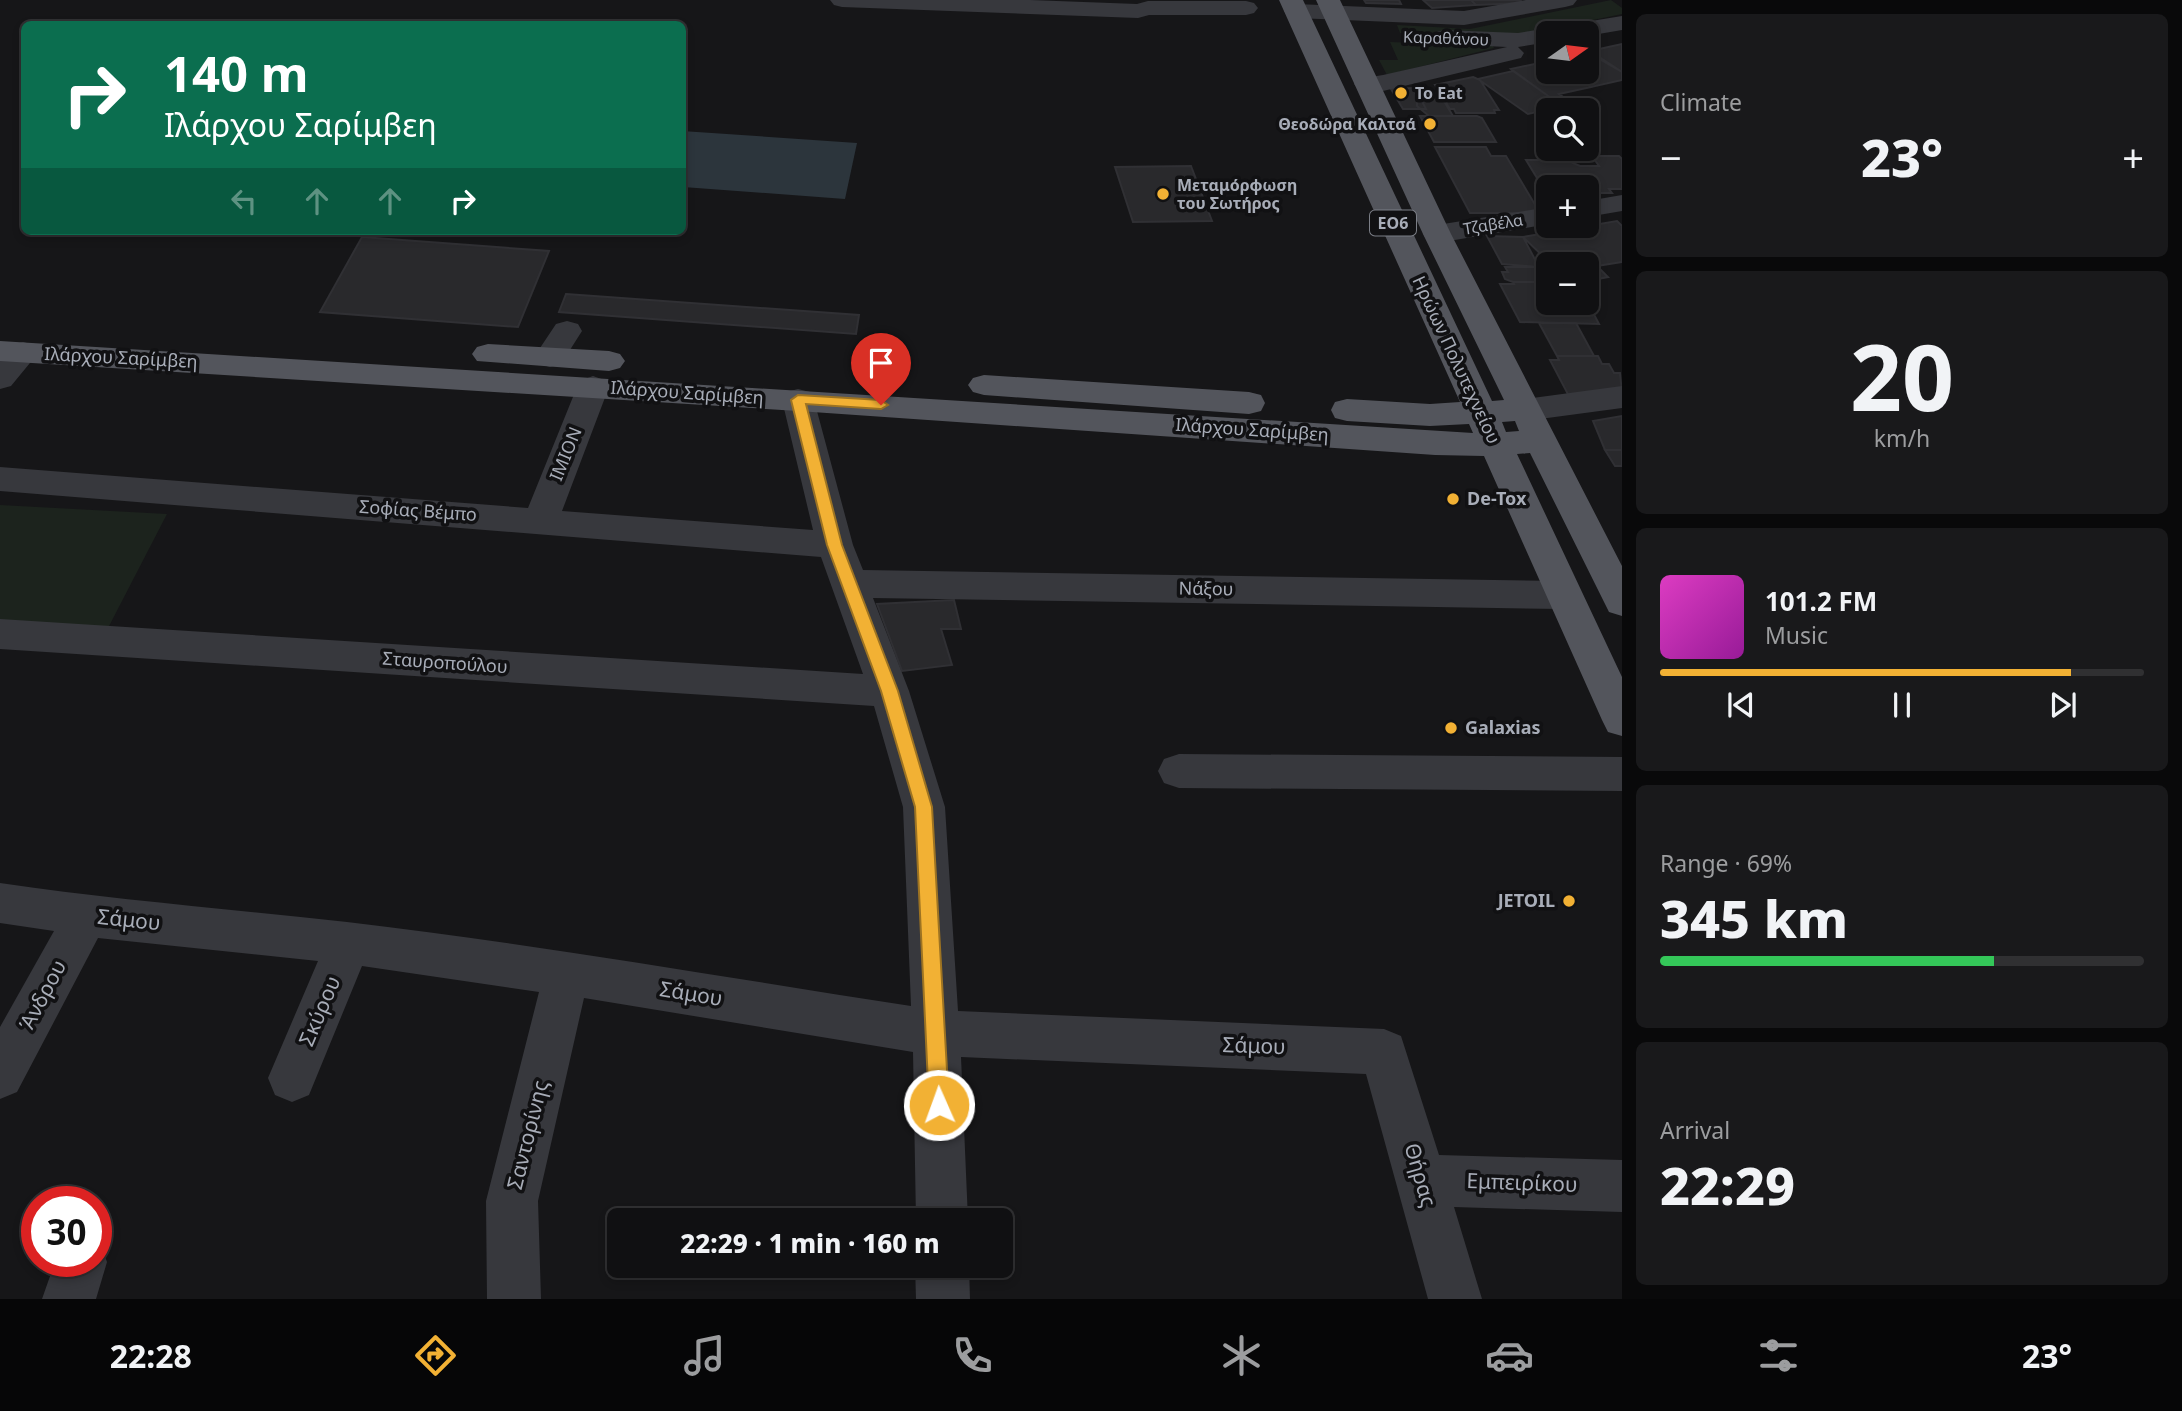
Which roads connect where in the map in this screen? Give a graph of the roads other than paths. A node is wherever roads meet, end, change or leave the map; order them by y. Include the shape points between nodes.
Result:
1 (842, 0) edge
2 (1565, 0) edge
3 (1293, 6) edge
4 (1249, 15) dead end
5 (1335, 15) edge
6 (1622, 23) edge
7 (1600, 27) edge
8 (1536, 38) edge
9 (1536, 48) edge
10 (1367, 84) junction
11 (1622, 204) edge
12 (1599, 207) edge
13 (1536, 217) edge
14 (1437, 234) junction
15 (0, 327) edge
16 (567, 331) dead end
17 (11, 352) edge
18 (550, 357) junction
19 (0, 379) edge
20 (593, 387) junction
21 (1622, 397) edge
22 (798, 400) junction
23 (1533, 425) junction
24 (1488, 430) junction
25 (0, 479) edge
26 (540, 521) junction
27 (835, 545) junction
28 (850, 584) junction
29 (1562, 595) junction
30 (1622, 603) edge
31 (0, 634) edge
32 (890, 691) junction
33 (1622, 720) edge
34 (1179, 771) dead end
35 (1622, 774) edge
36 (0, 903) edge
37 (86, 916) junction
38 (348, 943) junction
39 (567, 974) junction
40 (936, 1033) junction
41 (1384, 1052) joint
42 (0, 1075) edge
43 (292, 1078) dead end
44 (1421, 1180) junction
45 (1622, 1186) edge
46 (942, 1208) edge
47 (76, 1277) edge
48 (942, 1278) edge
49 (69, 1299) edge
50 (514, 1299) edge
51 (943, 1299) edge
52 (1455, 1299) edge

1 - 4 street via 1138,11 1175,18
2 - 5 street, Καραθάνου via 1464,18
3 - 5 street, Καραθάνου
3 - 24 main road, Ηρώων Πολυτεχνείου / ΕΟ6
5 - 8 street, Καραθάνου via 1518,40
5 - 10 main road, ΕΟ6
6 - 7 street
9 - 10 street, Καραθάνου
10 - 14 main road, ΕΟ6
11 - 12 street
13 - 14 street, Τζαβέλα
14 - 23 main road, ΕΟ6
15 - 18 main road, Ιλάρχου Σαρίμβεη
16 - 18 street
17 - 19 street
17 - 20 main road, Ιλάρχου Σαρίμβεη
18 - 24 main road, Ιλάρχου Σαρίμβεη via 1389,414
20 - 22 main road, Ιλάρχου Σαρίμβεη
20 - 26 street, IMION
21 - 23 street
22 - 24 main road, Ιλάρχου Σαρίμβεη via 1435,444
22 - 27 street
23 - 24 main road, Ιλάρχου Σαρίμβεη
23 - 30 main road, ΕΟ6
24 - 29 main road, Ηρώων Πολυτεχνείου / ΕΟ6
25 - 26 street, Σοφίας Βέμπο
26 - 27 street, Σοφίας Βέμπο
27 - 28 street
28 - 29 street, Νάξου
28 - 32 street
29 - 33 main road, Ηρώων Πολυτεχνείου / ΕΟ6
31 - 32 street, Σταυροπούλου
32 - 40 street via 923,807
34 - 35 street
36 - 37 street, Σάμου
37 - 38 street, Σάμου
37 - 42 street, Άνδρου
38 - 39 street, Σάμου
38 - 43 street, Σκύρου
39 - 40 street, Σάμου
39 - 50 street, Σαντορίνης via 512,1201
40 - 41 street, Σάμου
40 - 46 street
41 - 44 street, Θήρας
44 - 45 street, Εμπειρίκου
44 - 52 street, Θήρας
47 - 49 street
48 - 51 street

